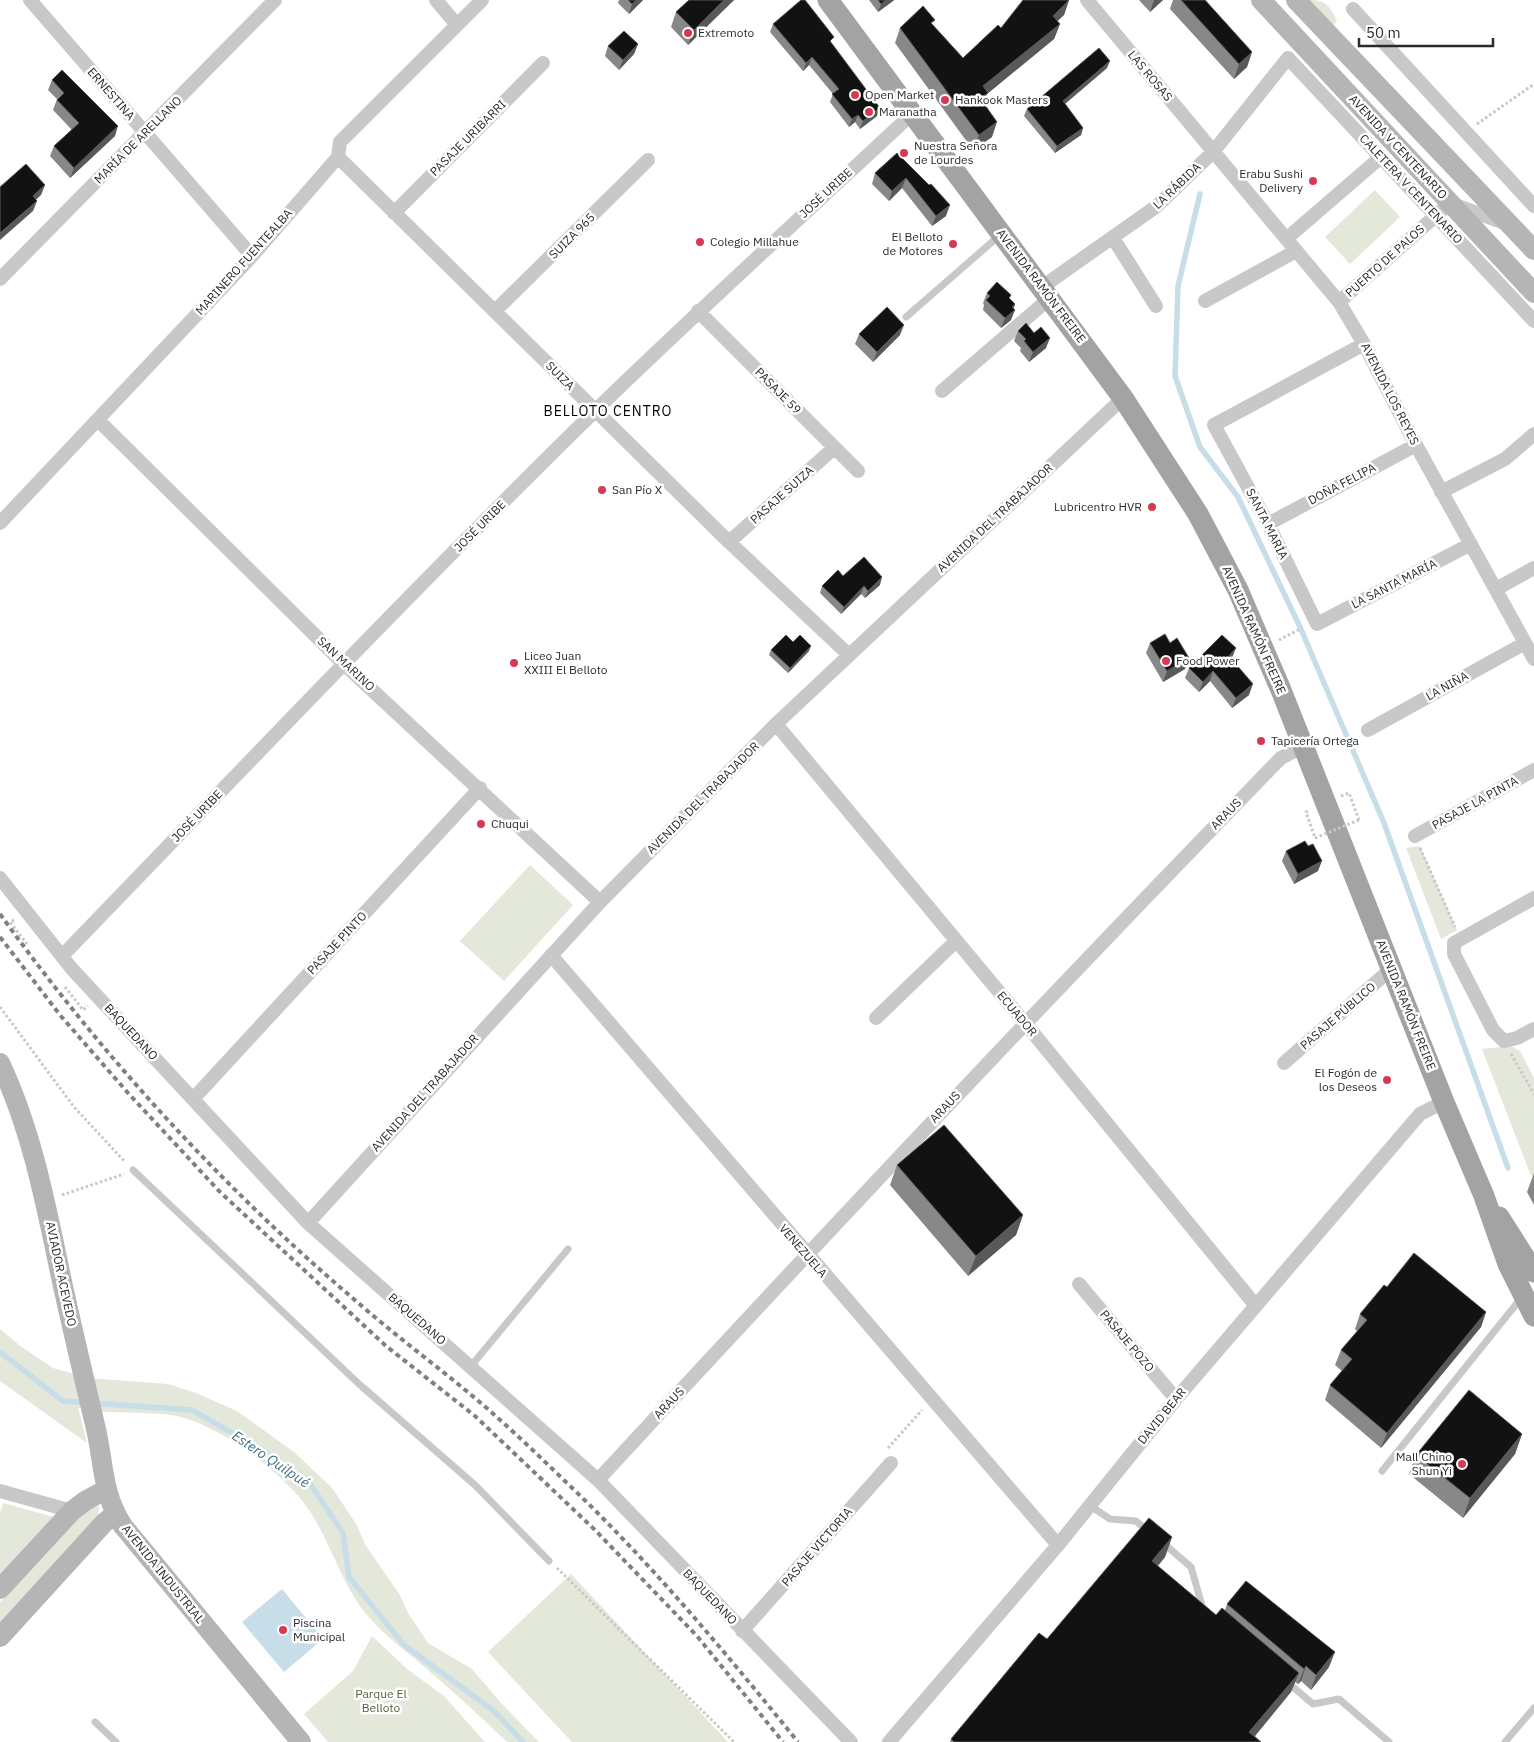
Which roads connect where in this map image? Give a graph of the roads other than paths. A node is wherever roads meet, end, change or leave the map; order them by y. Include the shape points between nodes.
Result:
1 (30, 0) edge
2 (275, 0) edge
3 (436, 0) edge
4 (482, 0) edge
5 (828, 0) edge
6 (1086, 0) edge
7 (1261, 0) edge
8 (1296, 0) edge
9 (1353, 9) dead end
10 (458, 25) junction
11 (1288, 58) joint
12 (543, 63) dead end
13 (914, 112) junction
14 (145, 133) junction
15 (1213, 152) junction
16 (338, 157) junction
17 (1381, 157) junction
18 (648, 160) dead end
19 (1534, 206) edge
20 (1443, 210) junction
21 (394, 213) junction
22 (1510, 225) junction
23 (1002, 233) junction
24 (1113, 238) junction
25 (1286, 239) junction
26 (1534, 250) edge
27 (1296, 251) junction
28 (252, 256) junction
29 (0, 279) edge
30 (1046, 293) junction
31 (1534, 294) edge
32 (1205, 301) dead end
33 (1339, 302) junction
34 (1156, 306) dead end
35 (495, 311) junction
36 (698, 311) junction
37 (906, 317) dead end
38 (1534, 321) edge
39 (1364, 344) junction
40 (942, 391) dead end
41 (1123, 398) junction
42 (594, 411) junction
43 (98, 420) junction
44 (1534, 434) edge
45 (1416, 445) junction
46 (834, 448) junction
47 (858, 471) dead end
48 (1441, 492) junction
49 (0, 523) edge
50 (1268, 524) junction
51 (729, 542) junction
52 (1472, 544) junction
53 (1534, 568) edge
54 (1496, 589) junction
55 (1312, 625) joint
56 (1525, 643) junction
57 (849, 655) junction
58 (1534, 659) edge
59 (344, 663) junction
60 (776, 724) junction
61 (1368, 730) dead end
62 (1304, 746) junction
63 (1534, 770) edge
64 (480, 788) junction
65 (1415, 836) road end
66 (0, 878) edge
67 (1534, 898) edge
68 (600, 902) junction
69 (956, 941) junction
70 (550, 955) junction
71 (62, 956) junction
72 (1391, 969) junction
73 (876, 1018) dead end
74 (1025, 1023) junction
75 (1534, 1029) edge
76 (0, 1063) edge
77 (1284, 1063) dead end
78 (193, 1099) junction
79 (1444, 1102) junction
80 (133, 1170) road end
81 (1484, 1196) junction
82 (308, 1223) junction
83 (568, 1249) dead end
84 (806, 1254) junction
85 (1534, 1272) edge
86 (1079, 1284) dead end
87 (1523, 1295) junction
88 (1256, 1306) junction
89 (1534, 1316) edge
90 (471, 1366) junction
91 (1176, 1399) junction
92 (891, 1463) road end
93 (1382, 1471) dead end
94 (598, 1480) junction
95 (105, 1490) junction
96 (0, 1491) edge
97 (1089, 1505) junction
98 (72, 1512) junction
99 (115, 1514) junction
100 (1058, 1544) junction
101 (549, 1561) road end
102 (0, 1590) edge
103 (1210, 1616) edge
104 (742, 1631) junction
105 (0, 1636) edge
106 (1276, 1672) edge
107 (1534, 1708) edge
108 (95, 1722) dead end
109 (116, 1742) edge
110 (301, 1742) edge
111 (851, 1742) edge
112 (889, 1742) edge
113 (1388, 1742) edge
114 (1506, 1742) edge

1 - 14 street, ERNESTINA
2 - 14 street, MARÍA DE ARELLANO
3 - 10 street
4 - 10 street, MARINERO FUENTEALBA
5 - 13 main road, AVENIDA RAMÓN FREIRE
6 - 15 street, LAS ROSAS
7 - 20 main road, AVENIDA V CENTENARIO
8 - 22 main road
9 - 19 street
10 - 16 street, MARINERO FUENTEALBA via 340,142
11 - 15 street, LA RÁBIDA
11 - 17 street, CALETERA V CENTENARIO
12 - 21 street, PASAJE URIBARRI
13 - 23 main road, AVENIDA RAMÓN FREIRE
13 - 36 street, JOSÉ URIBE
14 - 28 street, ERNESTINA
14 - 29 street, MARÍA DE ARELLANO
15 - 24 street, LA RÁBIDA via 1157,206
15 - 25 street, AVENIDA LOS REYES
16 - 21 street, SUIZA
16 - 28 street, MARINERO FUENTEALBA
17 - 20 street, CALETERA V CENTENARIO
17 - 25 street
18 - 35 street, SUIZA 965
20 - 22 street
20 - 31 main road, AVENIDA V CENTENARIO
20 - 33 street, PUERTO DE PALOS
20 - 38 street, CALETERA V CENTENARIO
21 - 35 street, SUIZA
22 - 26 main road
23 - 30 main road, AVENIDA RAMÓN FREIRE
23 - 37 lane
24 - 30 street, LA RÁBIDA
24 - 34 street
25 - 27 street, AVENIDA LOS REYES
27 - 32 street
27 - 33 street, AVENIDA LOS REYES
28 - 43 street, MARINERO FUENTEALBA
30 - 40 street, LA RÁBIDA
30 - 41 main road, AVENIDA RAMÓN FREIRE
33 - 39 street, AVENIDA LOS REYES
35 - 42 street, SUIZA
36 - 42 street, JOSÉ URIBE
36 - 46 street, PASAJE 59
39 - 45 street, AVENIDA LOS REYES
39 - 50 street, SANTA MARÍA via 1214,425
41 - 57 street, AVENIDA DEL TRABAJADOR
41 - 62 main road, AVENIDA RAMÓN FREIRE via 1198,514 1238,590
42 - 51 street, SUIZA
42 - 59 street, JOSÉ URIBE
43 - 49 street, MARINERO FUENTEALBA
43 - 59 street, SAN MARINO
44 - 48 street via 1505,459
45 - 48 street, AVENIDA LOS REYES
45 - 50 street, DOÑA FELIPA
46 - 47 street, PASAJE 59
46 - 51 street, PASAJE SUIZA
48 - 52 street, AVENIDA LOS REYES
50 - 55 street, SANTA MARÍA
51 - 57 street, SUIZA
52 - 54 street, AVENIDA LOS REYES
52 - 55 street, LA SANTA MARÍA
53 - 54 street
54 - 56 street, AVENIDA LOS REYES
56 - 58 street, AVENIDA LOS REYES
56 - 61 street, LA NIÑA
57 - 60 street, AVENIDA DEL TRABAJADOR
59 - 64 street, SAN MARINO
59 - 71 street, JOSÉ URIBE
60 - 68 street, AVENIDA DEL TRABAJADOR
60 - 69 street, ECUADOR
62 - 72 main road, AVENIDA RAMÓN FREIRE
62 - 74 street, ARAUS via 1281,758
63 - 65 street, PASAJE LA PINTA
64 - 68 street, SAN MARINO
64 - 78 street, PASAJE PINTO
66 - 71 street, BAQUEDANO
67 - 75 street via 1457,941 1454,954 1493,1030 1504,1041
68 - 70 street, AVENIDA DEL TRABAJADOR
69 - 73 street
69 - 74 street, ECUADOR
70 - 82 street, AVENIDA DEL TRABAJADOR
70 - 84 street, VENEZUELA
71 - 78 street, BAQUEDANO
72 - 77 street, PASAJE PÚBLICO
72 - 79 main road, AVENIDA RAMÓN FREIRE
74 - 84 street, ARAUS
74 - 88 street, ECUADOR
76 - 95 main road, AVIADOR ACEVEDO via 19,1111 46,1201 96,1429
78 - 82 street, BAQUEDANO
79 - 81 main road, AVENIDA RAMÓN FREIRE
79 - 88 street, DAVID BEAR via 1420,1114
80 - 101 lane via 359,1384 476,1486
81 - 85 main road, AVENIDA RAMÓN FREIRE
81 - 87 main road, AVENIDA RAMÓN FREIRE via 1508,1264
82 - 90 street, BAQUEDANO
83 - 90 lane
84 - 94 street, ARAUS
84 - 100 street, VENEZUELA
86 - 91 street, PASAJE POZO
87 - 89 main road, AVENIDA RAMÓN FREIRE
87 - 93 lane
88 - 91 street, DAVID BEAR
90 - 94 street, BAQUEDANO
91 - 97 street, DAVID BEAR
92 - 104 street, PASAJE VICTORIA
94 - 104 street, BAQUEDANO
95 - 98 main road
95 - 99 main road, AVENIDA INDUSTRIAL
96 - 98 street
97 - 100 street, DAVID BEAR
97 - 103 lane via 1110,1519 1136,1521 1191,1567 1203,1610
98 - 102 main road
99 - 105 main road
99 - 110 main road, AVENIDA INDUSTRIAL
100 - 112 street, DAVID BEAR
104 - 111 street, BAQUEDANO
106 - 113 lane via 1313,1704 1339,1699
107 - 114 lane
108 - 109 lane

